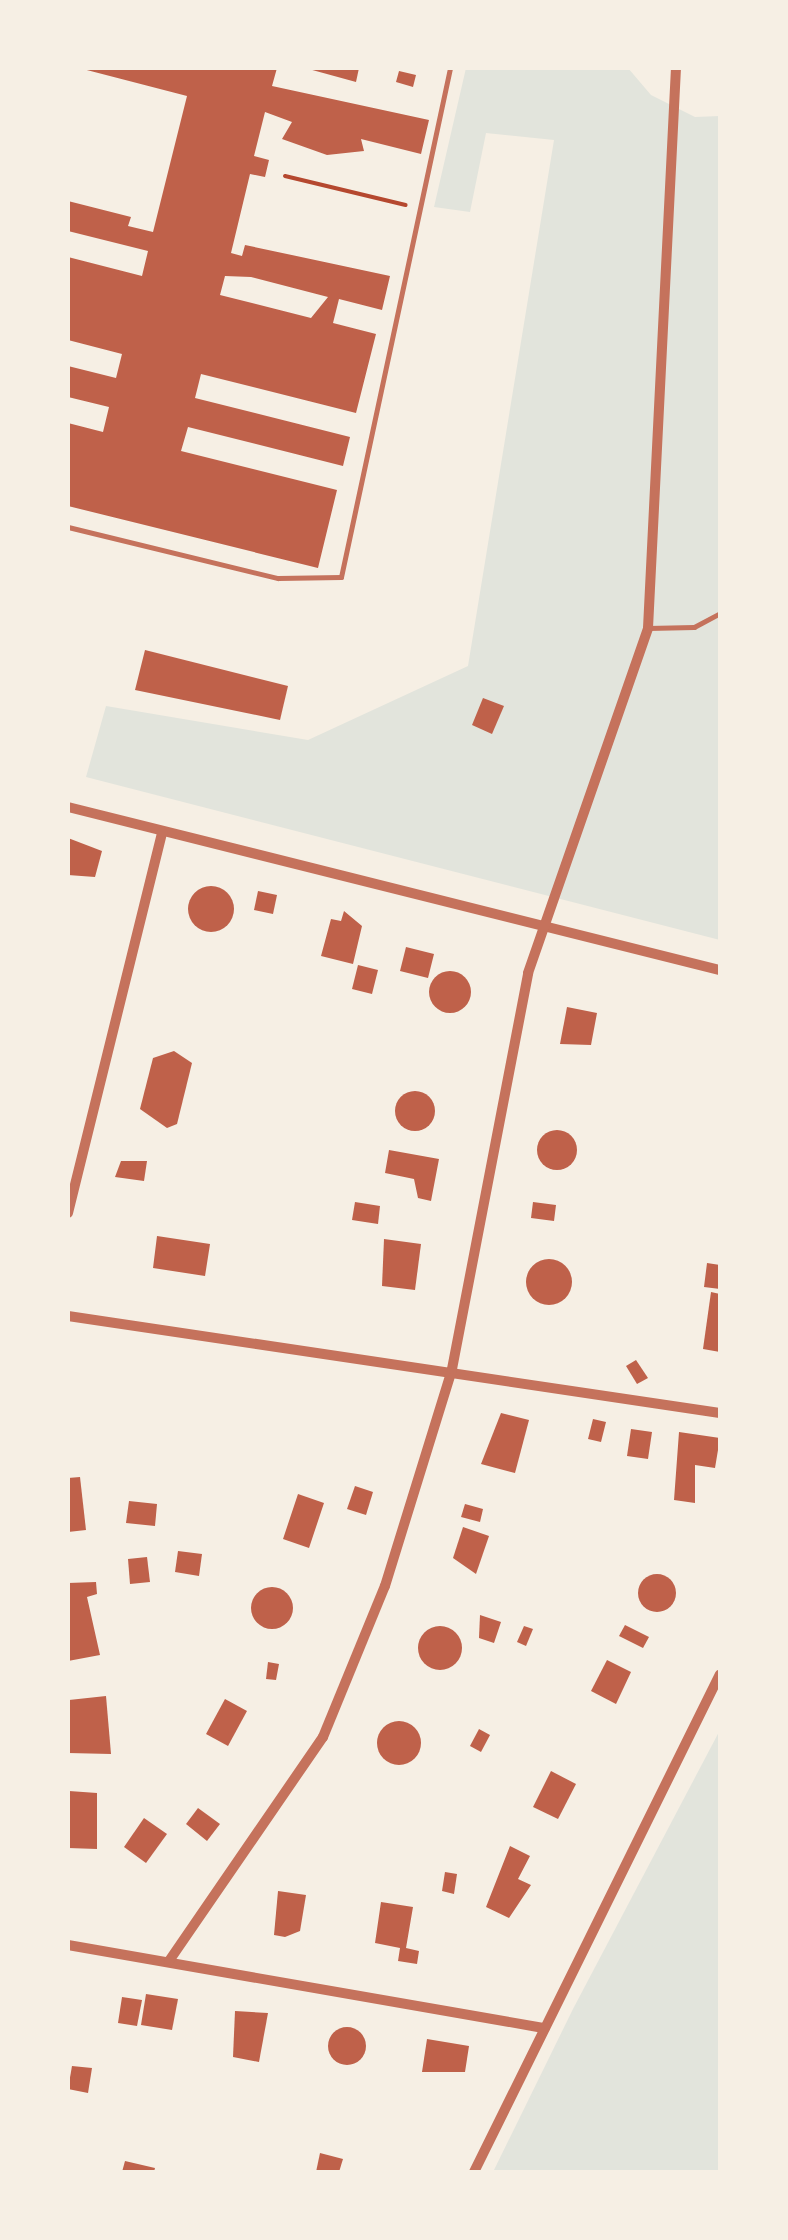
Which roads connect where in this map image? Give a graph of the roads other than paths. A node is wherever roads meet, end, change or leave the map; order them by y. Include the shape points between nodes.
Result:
1 (450, 68) edge
2 (676, 68) edge
3 (68, 527) edge
4 (720, 614) edge
5 (648, 628) junction
6 (68, 807) edge
7 (162, 832) junction
8 (542, 925) junction
9 (720, 970) edge
10 (68, 1214) edge
11 (68, 1316) edge
12 (452, 1369) junction
13 (720, 1413) edge
14 (720, 1674) edge
15 (68, 1946) edge
16 (169, 1961) junction
17 (546, 2028) junction
18 (474, 2172) edge

1 - 3 lane via 341,577 278,578
2 - 5 street
4 - 5 lane via 694,627
5 - 8 street
6 - 7 street
7 - 8 street
7 - 10 street
8 - 9 street
8 - 12 street
11 - 12 street
12 - 13 street
12 - 16 street via 386,1586 323,1737
14 - 17 street
15 - 16 street
16 - 17 street
17 - 18 street

